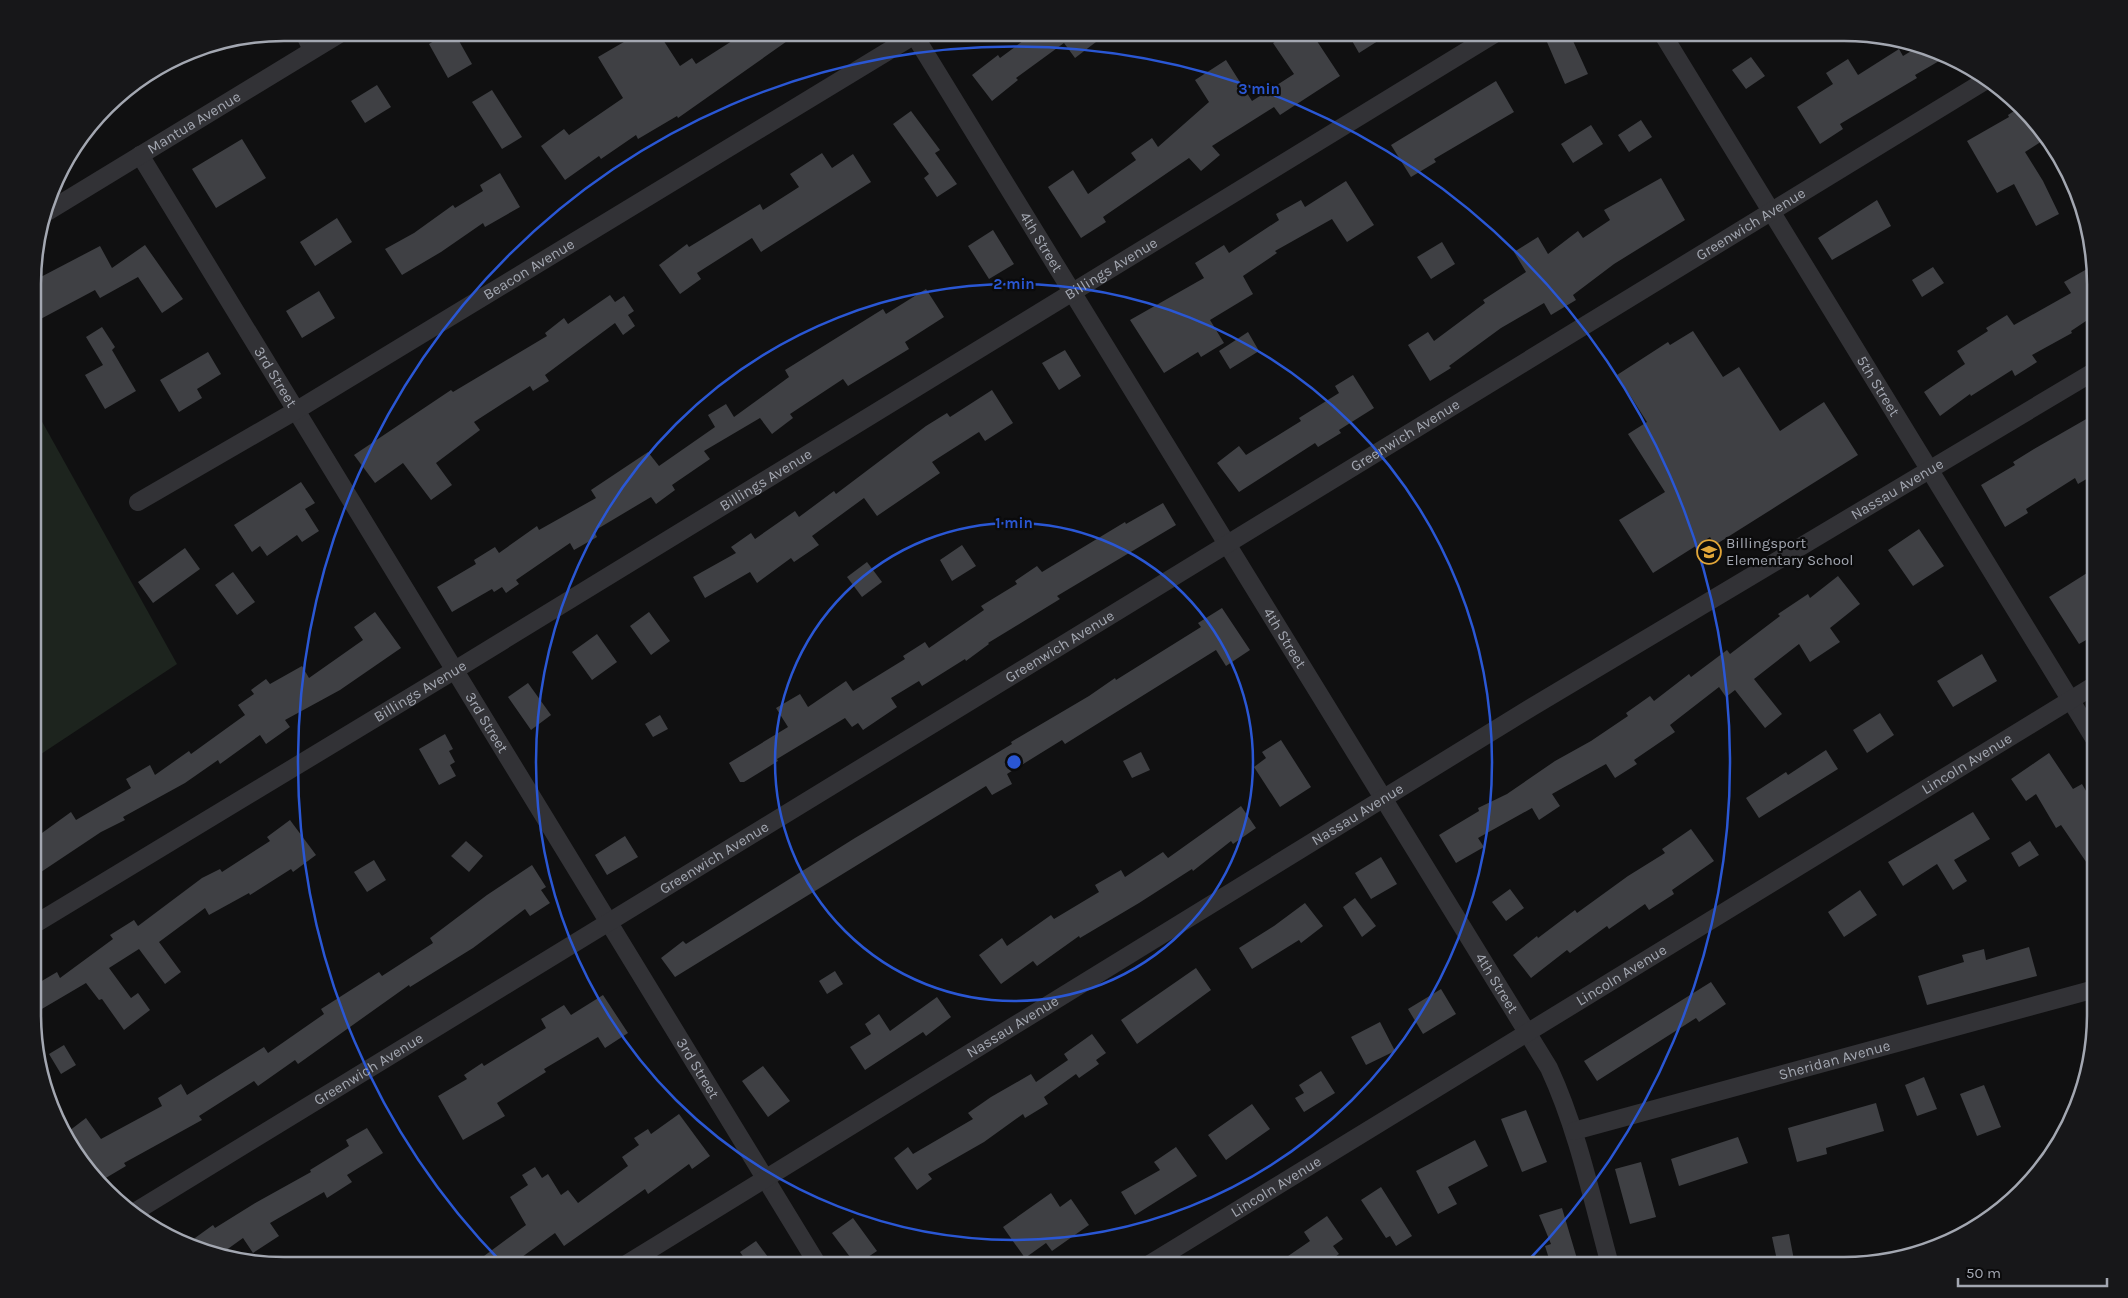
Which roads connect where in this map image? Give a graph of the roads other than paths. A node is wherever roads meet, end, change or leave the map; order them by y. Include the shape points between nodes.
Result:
1 (308, 41) edge
2 (326, 41) edge
3 (902, 41) edge
4 (920, 41) edge
5 (1481, 41) edge
6 (1667, 41) edge
7 (312, 50) junction
8 (1981, 83) edge
9 (140, 155) junction
10 (53, 208) edge
11 (1771, 212) junction
12 (1072, 291) junction
13 (2087, 376) edge
14 (296, 410) junction
15 (1928, 471) junction
16 (138, 502) dead end
17 (1228, 544) junction
18 (455, 670) junction
19 (2087, 689) edge
20 (2069, 700) junction
21 (2087, 728) edge
22 (1384, 799) junction
23 (41, 920) edge
24 (609, 922) junction
25 (2087, 991) edge
26 (1528, 1033) junction
27 (1574, 1131) junction
28 (766, 1179) junction
29 (139, 1209) edge
30 (638, 1257) edge
31 (813, 1257) edge
32 (1161, 1257) edge
33 (1608, 1257) edge

1 - 7 street
2 - 7 street, Mantua Avenue
3 - 14 street, Beacon Avenue
4 - 12 street, 4th Street
5 - 12 street, Billings Avenue
6 - 11 street, 5th Street
7 - 9 street, Mantua Avenue
8 - 11 street, Greenwich Avenue
9 - 10 street, Mantua Avenue
9 - 14 street, 3rd Street
11 - 15 street, 5th Street
11 - 17 street, Greenwich Avenue
12 - 17 street, 4th Street
12 - 18 street, Billings Avenue
13 - 15 street, Nassau Avenue
14 - 16 street, Beacon Avenue
14 - 18 street, 3rd Street
15 - 20 street, 5th Street
15 - 22 street, Nassau Avenue via 1540,702
17 - 22 street, 4th Street
17 - 24 street, Greenwich Avenue
18 - 23 street, Billings Avenue
18 - 24 street, 3rd Street
19 - 20 street, Lincoln Avenue
20 - 21 street, 5th Street
20 - 26 street, Lincoln Avenue
22 - 26 street, 4th Street
22 - 28 street, Nassau Avenue
24 - 28 street, 3rd Street
24 - 29 street, Greenwich Avenue
25 - 27 street, Sheridan Avenue
26 - 27 street, 4th Street via 1564,1102
26 - 32 street, Lincoln Avenue
27 - 33 street, 4th Street
28 - 30 street, Nassau Avenue
28 - 31 street, 3rd Street

